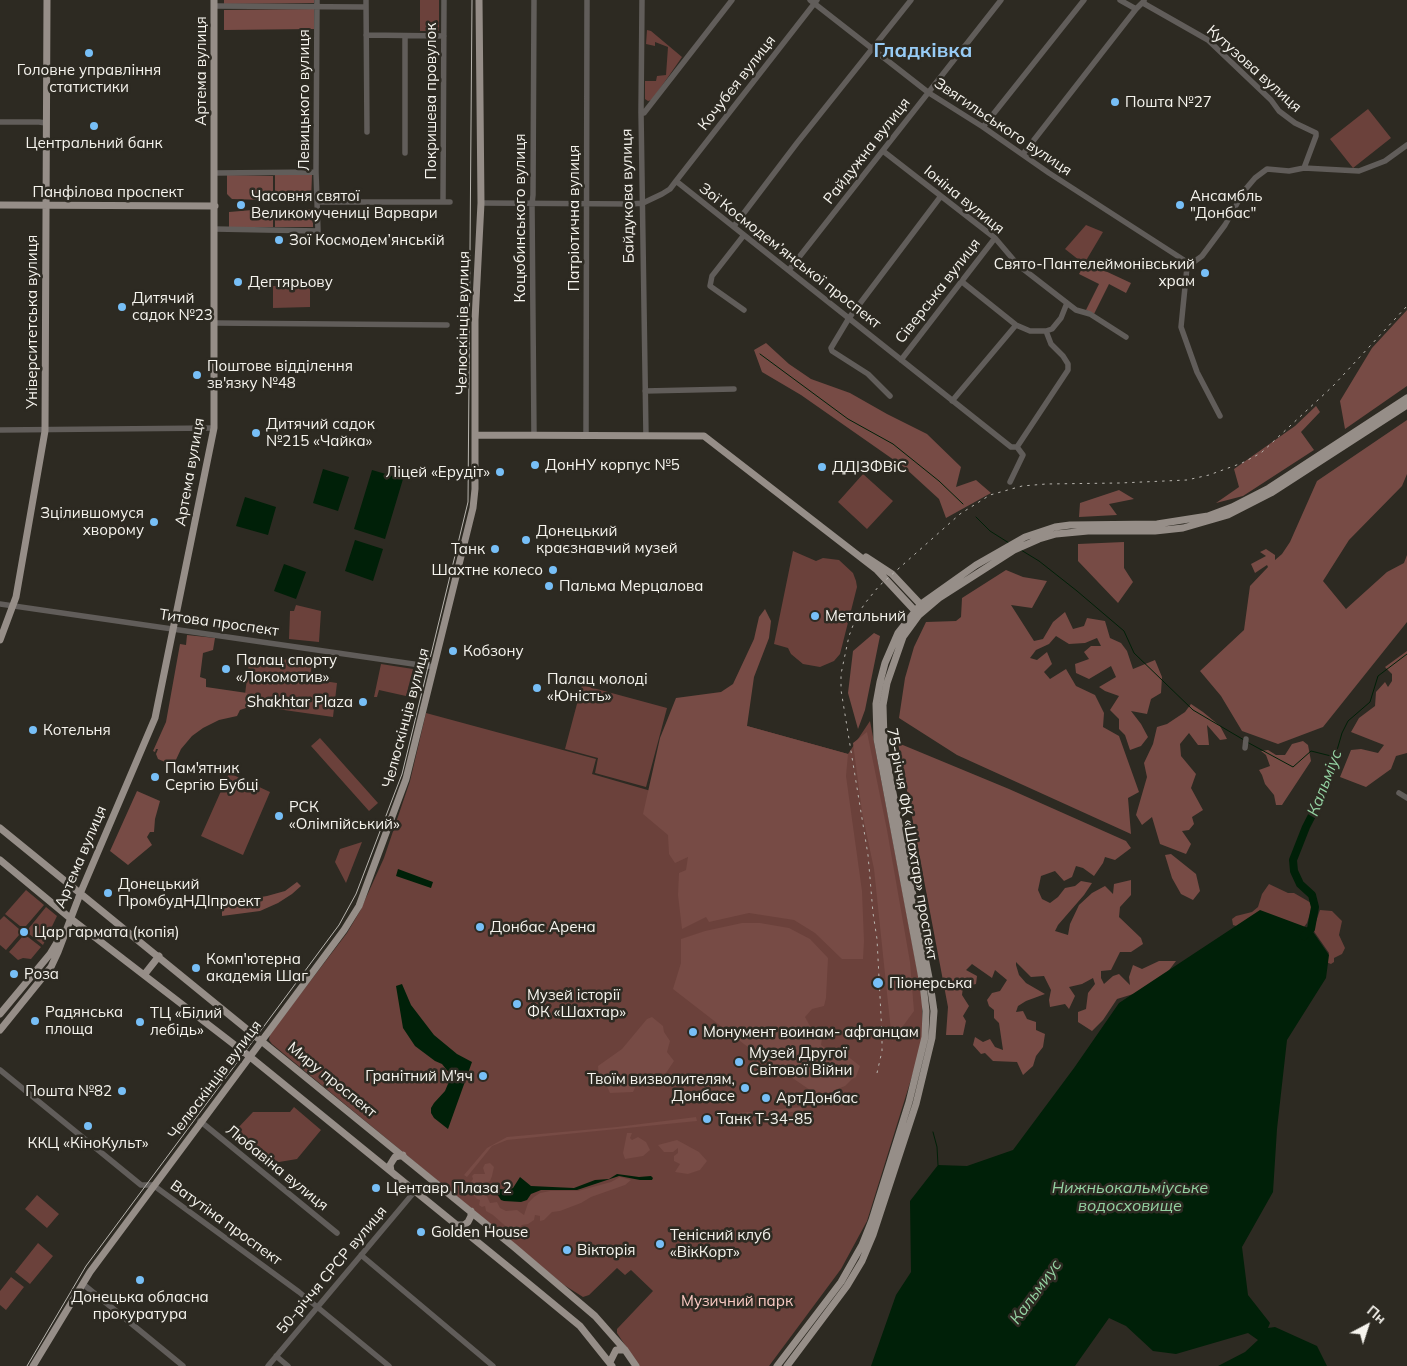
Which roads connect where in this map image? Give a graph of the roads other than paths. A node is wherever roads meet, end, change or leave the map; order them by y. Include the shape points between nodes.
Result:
1 (47, 0) edge
2 (366, 0) edge
3 (444, 0) edge
4 (479, 0) edge
5 (534, 0) edge
6 (587, 0) edge
7 (642, 0) edge
8 (732, 0) edge
9 (911, 0) edge
10 (1001, 0) edge
11 (1084, 0) edge
12 (1120, 0) edge
13 (814, 1) edge
14 (1144, 2) edge
15 (214, 3) edge
16 (317, 3) edge
17 (366, 7) junction
18 (1136, 9) junction
19 (366, 35) junction
20 (406, 36) junction
21 (444, 36) junction
22 (872, 49) junction
23 (929, 93) junction
24 (641, 112) junction
25 (0, 122) edge
26 (46, 123) junction
27 (983, 126) junction
28 (367, 132) dead end
29 (1407, 146) edge
30 (883, 151) junction
31 (406, 153) dead end
32 (1022, 154) junction
33 (1304, 168) junction
34 (316, 172) junction
35 (215, 173) junction
36 (676, 181) junction
37 (941, 196) junction
38 (317, 202) junction
39 (481, 203) junction
40 (643, 203) junction
41 (532, 204) junction
42 (0, 205) edge
43 (47, 205) junction
44 (586, 205) junction
45 (215, 206) junction
46 (734, 226) junction
47 (215, 229) junction
48 (744, 235) junction
49 (995, 238) junction
50 (1190, 264) junction
51 (788, 270) junction
52 (961, 281) junction
53 (1067, 303) junction
54 (744, 310) dead end
55 (849, 318) junction
56 (215, 323) junction
57 (447, 325) dead end
58 (1016, 325) junction
59 (1046, 331) junction
60 (1126, 337) dead end
61 (901, 360) junction
62 (734, 389) dead end
63 (645, 391) junction
64 (890, 396) dead end
65 (1407, 398) edge
66 (952, 401) junction
67 (1407, 405) edge
68 (1220, 416) dead end
69 (214, 428) junction
70 (0, 430) edge
71 (45, 431) junction
72 (475, 435) junction
73 (534, 435) junction
74 (586, 436) junction
75 (646, 436) junction
76 (1017, 447) junction
77 (1010, 482) dead end
78 (840, 541) junction
79 (0, 604) edge
80 (14, 605) junction
81 (923, 607) junction
82 (917, 613) junction
83 (172, 629) junction
84 (0, 640) edge
85 (434, 666) junction
86 (1246, 739) dead end
87 (1245, 748) dead end
88 (1399, 793) dead end
89 (1407, 798) edge
90 (0, 828) edge
91 (0, 860) edge
92 (80, 894) junction
93 (70, 918) junction
94 (66, 928) junction
95 (159, 956) junction
96 (144, 975) junction
97 (30, 978) junction
98 (38, 984) junction
99 (0, 1014) edge
100 (0, 1030) edge
101 (261, 1040) junction
102 (249, 1056) junction
103 (0, 1070) edge
104 (200, 1121) junction
105 (403, 1155) junction
106 (391, 1171) junction
107 (153, 1185) junction
108 (415, 1191) junction
109 (470, 1211) junction
110 (456, 1225) junction
111 (337, 1233) dead end
112 (361, 1255) junction
113 (83, 1284) junction
114 (318, 1307) junction
115 (625, 1350) junction
116 (793, 1351) junction
117 (276, 1356) junction
118 (611, 1364) edge
119 (33, 1366) edge
120 (183, 1366) edge
121 (268, 1366) edge
122 (288, 1366) edge
123 (388, 1366) edge
124 (493, 1366) edge
125 (636, 1366) edge
126 (777, 1366) edge
127 (786, 1366) edge

1 - 26 main road, Університетська вулиця
2 - 17 street
3 - 21 street, Покришева провулок
4 - 39 main road, Челюскінців вулиця
5 - 41 street, Коцюбинського вулиця
6 - 44 street, Патріотична вулиця
7 - 24 street, Байдукова вулиця
8 - 24 street
9 - 22 street
10 - 23 street, Райдужна вулиця
11 - 27 street
12 - 18 street
13 - 22 street, Звягильського вулиця
13 - 36 street, Кочубея вулиця
14 - 18 street, Кутузова вулиця
14 - 33 street, Кутузова вулиця via 1208,40 1279,111 1316,133
15 - 16 street
15 - 35 main road, Артема вулиця
16 - 17 street
16 - 34 street, Левицького вулиця
17 - 19 street
18 - 32 street, Кутузова вулиця
19 - 20 street
19 - 28 street
20 - 21 street
20 - 31 street
21 - 38 street, Покришева провулок via 446,202
22 - 23 street, Звягильського вулиця
22 - 46 street
23 - 27 street, Звягильського вулиця
23 - 30 street, Райдужна вулиця
24 - 40 street, Байдукова вулиця
25 - 26 street
26 - 43 main road, Університетська вулиця
27 - 32 street, Звягильського вулиця
29 - 33 street via 1384,161 1359,171
30 - 37 street, Іоніна вулиця
30 - 51 street, Райдужна вулиця
32 - 50 street, Звягильського вулиця
33 - 50 street via 1273,168 1261,172 1244,191 1226,225 1202,256
34 - 35 street
34 - 38 street, Левицького вулиця
35 - 45 main road, Артема вулиця
36 - 40 street via 670,189
36 - 46 street, Зої Космодем’янської проспект
37 - 49 street, Іоніна вулиця
37 - 55 street
38 - 47 street, Левицького вулиця via 318,231
39 - 41 street
39 - 72 main road, Челюскінців вулиця via 475,320
40 - 44 street
40 - 63 street, Байдукова вулиця
41 - 44 street
41 - 73 street, Коцюбинського вулиця
42 - 43 main road, Панфілова проспект
43 - 45 main road, Панфілова проспект
43 - 71 main road, Університетська вулиця
44 - 74 street, Патріотична вулиця
45 - 47 main road, Артема вулиця
46 - 48 street, Зої Космодем’янської проспект
47 - 56 main road, Артема вулиця
48 - 51 street, Зої Космодем’янської проспект
48 - 54 street via 712,276 710,286
49 - 52 street, Сіверська вулиця
49 - 53 street, Іоніна вулиця via 1018,265
50 - 68 street via 1182,327 1197,372
51 - 55 street, Зої Космодем’янської проспект
52 - 58 street
52 - 61 street, Сіверська вулиця
53 - 59 street via 1057,324
53 - 60 street, Іоніна вулиця
55 - 61 street, Зої Космодем’янської проспект
55 - 64 street via 832,344 832,351 868,374
56 - 57 street
56 - 69 main road, Артема вулиця
58 - 59 street via 1030,331
58 - 66 street
59 - 76 street via 1051,344 1068,364 1068,370
61 - 66 street, Зої Космодем’янської проспект
62 - 63 street
63 - 75 street, Байдукова вулиця
65 - 81 main road, 75-річчя ФК «Шахтар» проспект via 1238,504 1184,521 1055,527 1025,537 957,578
66 - 76 street, Зої Космодем’янської проспект via 1011,447
67 - 81 main road, 75-річчя ФК «Шахтар» проспект via 1271,493 1228,515 1183,528 1072,532 1039,539 1014,550
69 - 71 street
69 - 83 main road, Артема вулиця
70 - 71 street
71 - 80 main road, Університетська вулиця
72 - 73 main road
72 - 85 main road, Челюскінців вулиця via 473,508
73 - 74 main road
74 - 75 main road
75 - 78 main road via 704,436
76 - 77 street via 1023,455
78 - 81 main road via 892,574
78 - 82 main road via 885,577
79 - 80 street, Титова проспект
80 - 83 street, Титова проспект
80 - 84 main road, Університетська вулиця
81 - 82 main road, 75-річчя ФК «Шахтар» проспект
82 - 116 main road, 75-річчя ФК «Шахтар» проспект via 898,633 885,663 876,721 879,758 923,984 925,1037 909,1102 867,1234 841,1282
83 - 85 street, Титова проспект
83 - 92 main road, Артема вулиця via 153,724
85 - 101 main road, Челюскінців вулиця via 406,779 359,906
86 - 87 street
88 - 89 street
90 - 92 main road, Миру проспект
91 - 93 main road
92 - 93 main road, Артема вулиця
92 - 95 main road, Миру проспект
93 - 94 main road, Артема вулиця
93 - 96 main road
94 - 97 main road, Артема вулиця
94 - 98 main road, Артема вулиця via 55,959
95 - 96 main road
95 - 101 main road, Миру проспект
96 - 102 main road
97 - 98 main road via 39,975
97 - 99 main road, Артема вулиця
98 - 100 main road, Артема вулиця
101 - 102 main road, Челюскінців вулиця
101 - 105 main road, Миру проспект
102 - 104 main road, Челюскінців вулиця
102 - 106 main road
103 - 107 street, Ватутіна проспект via 140,1185
104 - 107 main road, Челюскінців вулиця
104 - 111 street, Любавіна вулиця
105 - 106 main road via 392,1160
105 - 109 main road, Миру проспект
106 - 108 main road
107 - 113 main road, Челюскінців вулиця
107 - 114 street, Ватутіна проспект
108 - 110 main road
108 - 112 street, 50-річчя СРСР вулиця
109 - 110 main road via 468,1222
109 - 115 main road, Миру проспект via 595,1316
110 - 118 main road via 580,1326
112 - 114 street, 50-річчя СРСР вулиця
112 - 124 street
113 - 119 main road, Челюскінців вулиця
113 - 120 street
114 - 117 street, 50-річчя СРСР вулиця
114 - 123 street, Ватутіна проспект
115 - 118 main road via 616,1350
115 - 125 main road, Миру проспект
116 - 126 main road, 75-річчя ФК «Шахтар» проспект
116 - 127 main road, 75-річчя ФК «Шахтар» проспект
117 - 121 street, 50-річчя СРСР вулиця
117 - 122 street

